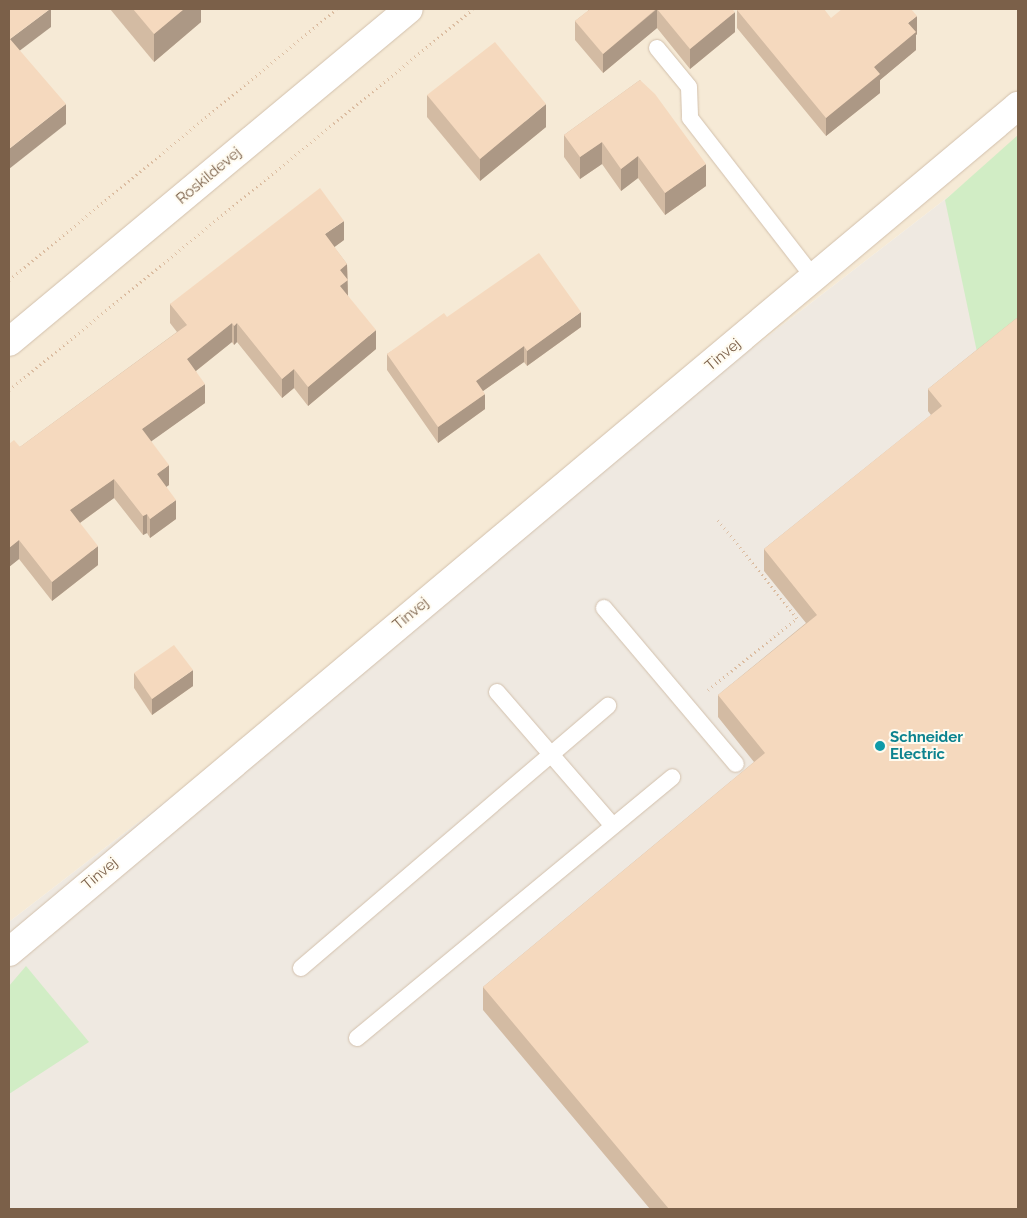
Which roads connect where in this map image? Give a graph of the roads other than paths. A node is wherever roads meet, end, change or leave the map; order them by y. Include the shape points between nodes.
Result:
1 (409, 9) edge
2 (657, 48) dead end
3 (1018, 106) edge
4 (815, 279) junction
5 (9, 342) edge
6 (604, 608) dead end
7 (497, 692) dead end
8 (608, 706) dead end
9 (549, 755) junction
10 (736, 764) dead end
11 (672, 777) dead end
12 (613, 826) junction
13 (9, 952) edge
14 (301, 968) dead end
15 (357, 1038) dead end

1 - 5 street, Roskildevej
2 - 4 lane via 689,87 690,118
3 - 4 street, Tinvej
4 - 13 street, Tinvej
6 - 10 lane
7 - 9 lane
8 - 9 lane
9 - 12 lane
9 - 14 lane
11 - 12 lane
12 - 15 lane

